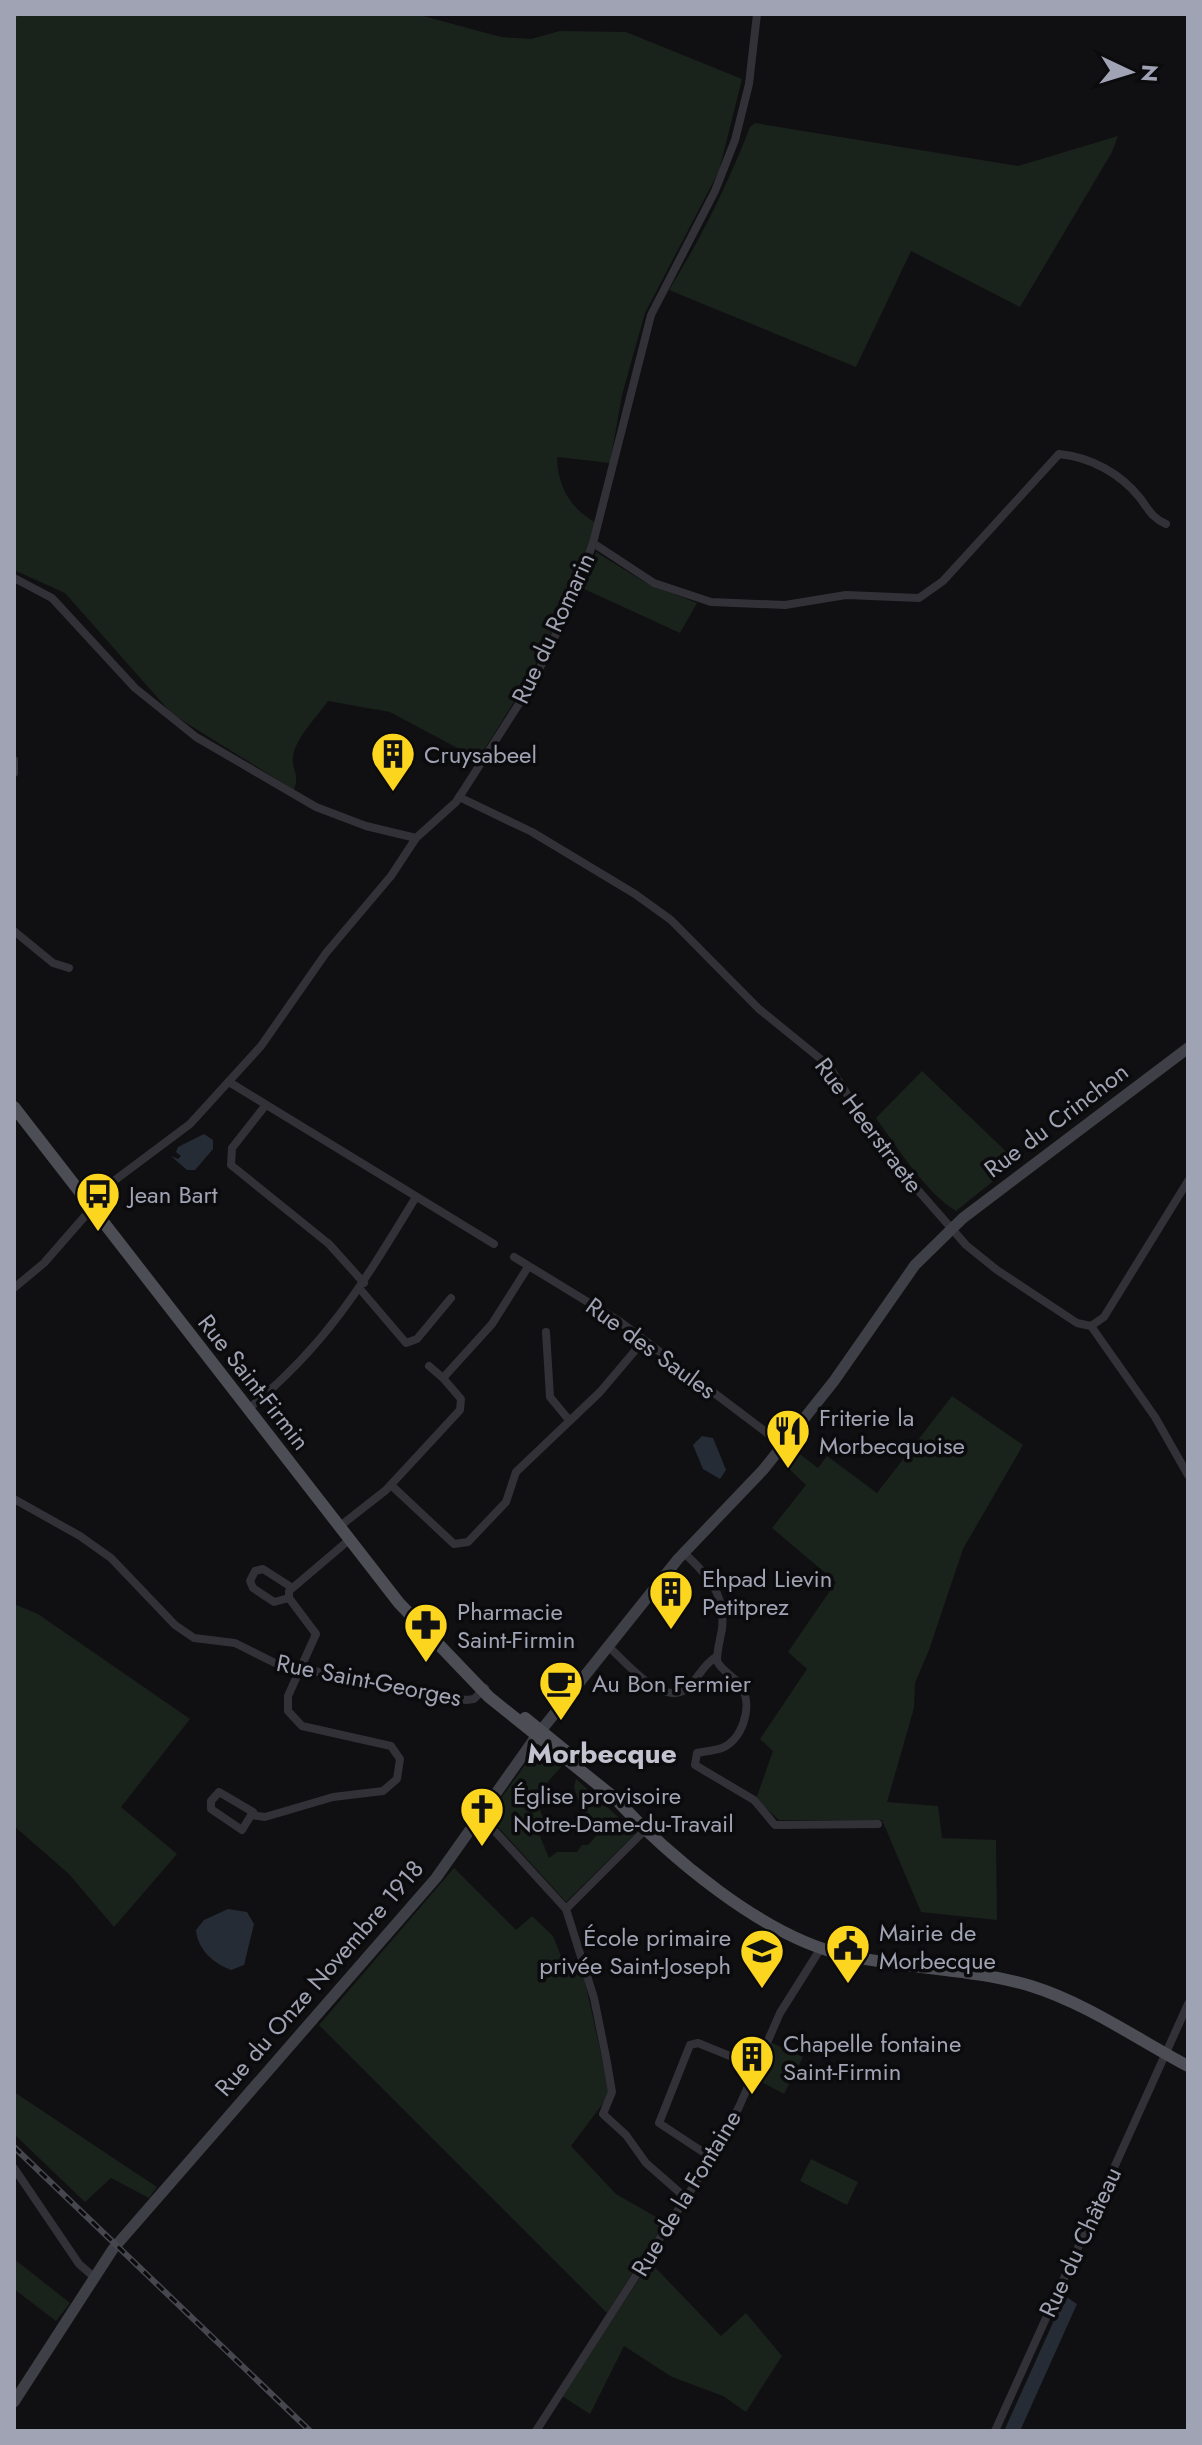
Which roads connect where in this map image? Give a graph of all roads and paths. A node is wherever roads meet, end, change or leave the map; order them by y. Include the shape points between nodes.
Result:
1 (757, 14) edge
2 (1166, 524) dead end
3 (593, 543) junction
4 (14, 578) edge
5 (14, 760) edge
6 (14, 773) edge
7 (459, 797) junction
8 (416, 838) junction
9 (14, 931) edge
10 (69, 968) dead end
11 (1188, 1048) edge
12 (229, 1082) junction
13 (265, 1106) junction
14 (14, 1107) edge
15 (1188, 1181) edge
16 (416, 1197) junction
17 (90, 1205) junction
18 (951, 1228) junction
19 (494, 1244) dead end
20 (514, 1257) dead end
21 (528, 1267) junction
22 (362, 1286) junction
23 (14, 1288) edge
24 (451, 1298) dead end
25 (1091, 1326) junction
26 (546, 1332) dead end
27 (644, 1340) junction
28 (429, 1366) dead end
29 (443, 1378) junction
30 (248, 1409) junction
31 (569, 1420) junction
32 (783, 1445) junction
33 (1188, 1475) edge
34 (391, 1485) junction
35 (14, 1499) edge
36 (339, 1527) junction
37 (349, 1540) junction
38 (683, 1552) junction
39 (291, 1587) junction
40 (289, 1598) junction
41 (610, 1648) junction
42 (716, 1657) junction
43 (302, 1667) junction
44 (484, 1689) junction
45 (539, 1733) junction
46 (251, 1815) junction
47 (481, 1816) junction
48 (878, 1824) dead end
49 (647, 1828) junction
50 (566, 1909) junction
51 (821, 1948) junction
52 (1188, 2004) edge
53 (1166, 2054) junction
54 (1188, 2066) edge
55 (757, 2067) junction
56 (712, 2158) junction
57 (14, 2168) edge
58 (687, 2199) junction
59 (94, 2277) junction
60 (14, 2402) edge
61 (536, 2431) edge
62 (995, 2431) edge

1 - 3 street, Rue du Romarin via 749,84 735,140 647,325
2 - 3 street via 1152,517 1116,475 1059,454 943,581 919,598 846,595 785,605 711,602 654,583
3 - 7 street, Rue du Romarin via 533,682
4 - 8 street via 52,598 127,680 188,732 316,807
5 - 6 street
7 - 8 street, Rue du Romarin
7 - 18 street, Rue Heerstraete via 544,838 671,920 759,1009 828,1065 887,1155
8 - 12 street, Rue du Romarin via 326,953 279,1024
9 - 10 street via 53,963
11 - 18 street, Rue du Crinchon
12 - 13 street
12 - 17 street, Rue du Romarin via 179,1134 125,1169
13 - 16 street
13 - 22 street via 232,1148 231,1165 329,1244
14 - 17 main road, Rue Saint-Firmin
15 - 25 street via 1104,1317
16 - 19 street
16 - 22 street
17 - 23 street via 44,1263
17 - 30 main road, Rue Saint-Firmin
18 - 25 street, Rue Heerstraete via 991,1266 1077,1323
18 - 32 street, Rue du Crinchon via 915,1265
20 - 21 street, Rue des Saules
21 - 27 street, Rue des Saules
21 - 29 street via 492,1324
22 - 24 street via 406,1343 417,1339
22 - 30 street via 306,1356
25 - 33 street, Rue Heerstraete
26 - 31 street via 550,1397
27 - 31 street
27 - 32 street, Rue des Saules
28 - 29 street
29 - 34 street via 462,1408
30 - 36 main road, Rue Saint-Firmin
31 - 34 street via 520,1468 506,1502 463,1545 452,1542
32 - 38 street, Rue du Onze Novembre 1918
34 - 36 street
35 - 43 street, Rue Saint-Georges via 111,1558 189,1636 235,1643 272,1662
36 - 37 main road, Rue Saint-Firmin
37 - 39 street
37 - 44 main road, Rue Saint-Firmin via 406,1611
38 - 41 street, Rue du Onze Novembre 1918
38 - 42 street via 710,1577 720,1598 723,1618
39 - 40 street
39 - 40 street via 263,1569 250,1581 274,1602
40 - 43 street via 316,1634
41 - 42 street via 650,1684 671,1692 688,1688
41 - 45 street, Rue du Onze Novembre 1918
42 - 48 street via 743,1690 746,1717 727,1745 699,1752 693,1762 754,1800 779,1825
43 - 44 street, Rue Saint-Georges via 466,1700
43 - 46 street via 287,1700 292,1719 307,1728 388,1744 400,1759 397,1779 383,1791 333,1797 265,1817
44 - 45 main road, Rue Saint-Firmin
45 - 47 street, Rue du Onze Novembre 1918
45 - 49 main road, Rue Saint-Firmin
46 - 46 street via 221,1792 211,1801 212,1811 242,1830
47 - 50 street
47 - 59 street, Rue du Onze Novembre 1918 via 436,1878 116,2245
49 - 50 street
49 - 51 main road, Rue Saint-Firmin via 720,1893
50 - 58 street via 607,2061 612,2092 603,2114
51 - 53 main road, Rue Saint-Firmin via 1038,1989
51 - 55 street, Rue de la Fontaine via 780,2013
52 - 53 street, Rue du Château
53 - 54 main road, Rue Saint-Firmin
53 - 62 street, Rue du Château
55 - 56 street, Rue de la Fontaine
55 - 56 street via 698,2043 689,2047 659,2123
56 - 58 street, Rue de la Fontaine
57 - 59 street via 79,2264
58 - 61 street, Rue de la Fontaine
59 - 60 street, Rue du Onze Novembre 1918

